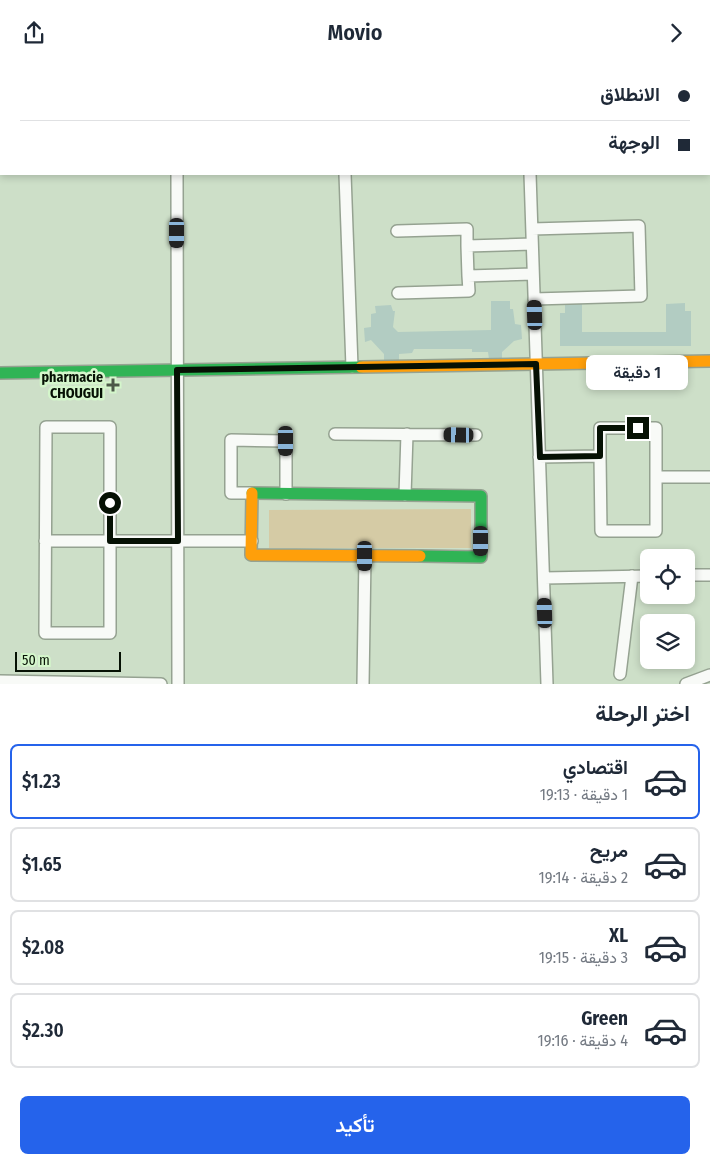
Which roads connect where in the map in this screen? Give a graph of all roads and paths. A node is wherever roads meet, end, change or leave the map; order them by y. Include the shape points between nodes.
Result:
1 (177, 175) edge
2 (345, 175) edge
3 (530, 175) edge
4 (532, 229) junction
5 (397, 231) dead end
6 (532, 244) junction
7 (467, 246) junction
8 (533, 274) junction
9 (468, 276) junction
10 (398, 293) dead end
11 (534, 299) junction
12 (710, 361) edge
13 (536, 364) junction
14 (352, 367) junction
15 (177, 370) junction
16 (0, 373) edge
17 (335, 434) dead end
18 (407, 434) junction
19 (476, 435) dead end
20 (600, 456) junction
21 (540, 457) junction
22 (656, 477) junction
23 (710, 477) edge
24 (252, 493) junction
25 (286, 494) junction
26 (405, 495) junction
27 (46, 541) junction
28 (110, 541) junction
29 (178, 541) junction
30 (252, 541) junction
31 (365, 556) junction
32 (695, 575) edge
33 (710, 575) edge
34 (632, 576) junction
35 (640, 576) edge
36 (544, 578) junction
37 (620, 674) dead end
38 (710, 675) edge
39 (0, 681) edge
40 (161, 684) edge
41 (178, 684) edge
42 (363, 684) edge
43 (547, 684) edge
44 (686, 684) edge

1 - 15 street
2 - 14 street
3 - 4 street
4 - 6 street
4 - 11 street via 639,226 641,296
5 - 7 street via 467,229
6 - 7 street
6 - 8 street
7 - 9 street
8 - 9 street
8 - 11 street
9 - 10 street via 468,291
11 - 13 street
12 - 13 street
13 - 14 street
13 - 21 street
14 - 15 street
15 - 16 street
15 - 29 street
17 - 18 street
18 - 19 street
18 - 26 street
20 - 21 street
20 - 22 street via 600,428 656,428
20 - 22 street via 601,531 656,531
21 - 36 street
22 - 23 street
24 - 25 street
24 - 25 street via 231,493 232,440 286,441
24 - 30 street
25 - 26 street
26 - 31 street via 481,496 481,557
27 - 28 street
27 - 28 street via 45,633 110,633
27 - 28 street via 46,427 110,427
28 - 29 street
29 - 30 street
29 - 41 street
30 - 31 street via 251,555
31 - 42 street
32 - 33 street
34 - 35 street
34 - 36 street
34 - 37 street
36 - 43 street
38 - 44 street
39 - 40 street

